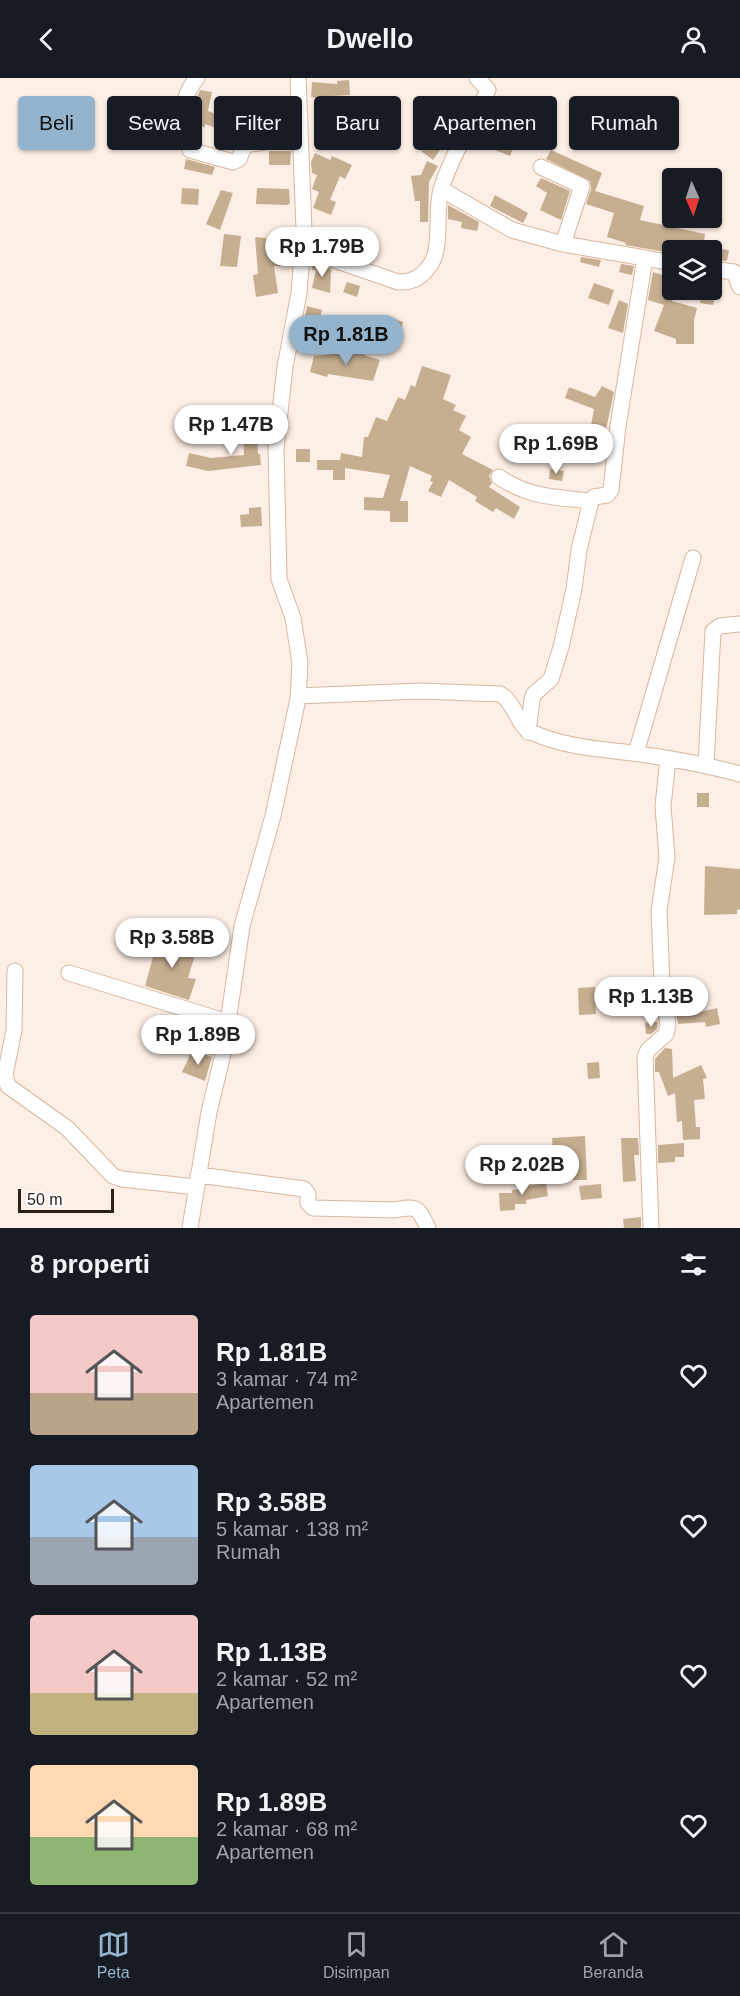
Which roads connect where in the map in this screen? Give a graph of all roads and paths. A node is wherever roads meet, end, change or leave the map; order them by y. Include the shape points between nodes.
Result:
1 (197, 78) edge
2 (298, 78) edge
3 (477, 78) edge
4 (299, 96) edge
5 (243, 150) edge
6 (301, 150) edge
7 (541, 167) dead end
8 (441, 189) junction
9 (562, 244) junction
10 (302, 249) junction
11 (645, 258) junction
12 (662, 261) edge
13 (722, 270) edge
14 (740, 286) edge
15 (499, 477) dead end
16 (591, 501) junction
17 (693, 558) dead end
18 (740, 624) edge
19 (298, 696) junction
20 (528, 732) junction
21 (636, 753) junction
22 (668, 759) junction
23 (706, 765) junction
24 (740, 774) edge
25 (15, 971) dead end
26 (69, 974) dead end
27 (228, 1022) junction
28 (197, 1181) junction
29 (190, 1228) edge
30 (428, 1228) edge
31 (651, 1228) edge

1 - 5 street via 190,87 183,115 190,150 233,162
2 - 4 street
3 - 8 street via 488,90 486,97
6 - 10 street
7 - 9 street via 582,186
8 - 9 street via 504,227
8 - 10 street via 433,260 427,270 408,283
9 - 11 street
10 - 19 street via 276,449 279,579 293,618 300,663
11 - 12 street
11 - 16 street via 611,490
13 - 14 street via 734,272
15 - 16 street via 537,495
16 - 20 street via 561,647 551,679 532,699
17 - 21 street
18 - 23 street via 712,631
19 - 20 street via 420,691 500,694 506,697
19 - 27 street via 273,816 242,926
20 - 21 street via 574,746
21 - 22 street
22 - 23 street
22 - 31 street via 663,806 667,856 659,911 668,1025 666,1034 645,1056
23 - 24 street
25 - 28 street via 15,1030 5,1075 8,1086 72,1132 113,1176
26 - 27 street
27 - 28 street
28 - 29 street
28 - 30 street via 304,1189 313,1208 416,1209

